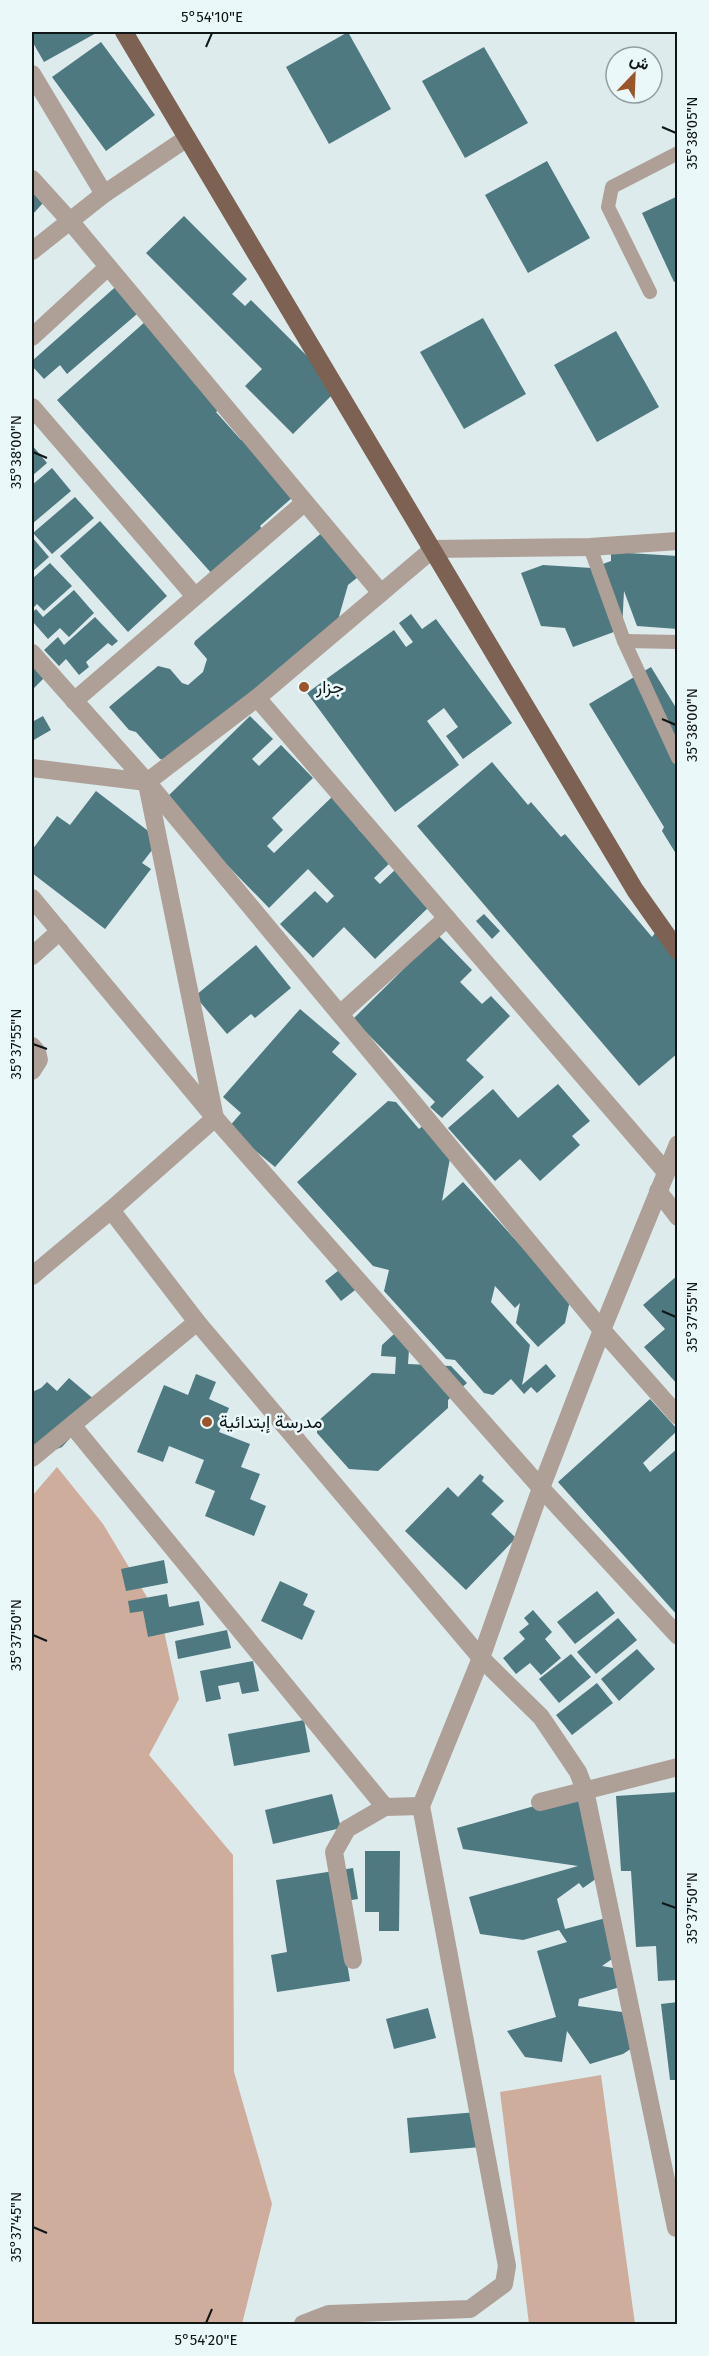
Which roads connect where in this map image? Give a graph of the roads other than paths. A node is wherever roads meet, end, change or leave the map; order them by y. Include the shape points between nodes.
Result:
1 (124, 32) edge
2 (32, 74) edge
3 (188, 138) junction
4 (678, 153) edge
5 (32, 179) edge
6 (104, 194) junction
7 (70, 221) junction
8 (32, 251) edge
9 (108, 267) junction
10 (650, 292) dead end
11 (32, 337) edge
12 (32, 407) edge
13 (304, 503) junction
14 (678, 542) edge
15 (590, 547) junction
16 (434, 549) junction
17 (381, 593) junction
18 (194, 595) junction
19 (624, 641) junction
20 (678, 642) edge
21 (32, 653) edge
22 (257, 698) junction
23 (74, 701) junction
24 (678, 759) edge
25 (32, 768) edge
26 (147, 782) junction
27 (32, 898) edge
28 (447, 918) junction
29 (60, 931) junction
30 (675, 945) edge
31 (32, 956) edge
32 (340, 1014) junction
33 (32, 1046) edge
34 (32, 1071) edge
35 (215, 1118) junction
36 (678, 1144) edge
37 (666, 1172) junction
38 (658, 1191) junction
39 (111, 1210) junction
40 (678, 1216) edge
41 (32, 1276) edge
42 (197, 1322) junction
43 (602, 1330) junction
44 (678, 1416) edge
45 (72, 1425) junction
46 (32, 1458) edge
47 (541, 1488) junction
48 (678, 1636) edge
49 (481, 1658) junction
50 (678, 1767) edge
51 (585, 1790) junction
52 (540, 1802) dead end
53 (421, 1806) junction
54 (385, 1807) junction
55 (353, 1960) dead end
56 (676, 2228) dead end
57 (303, 2325) edge

1 - 3 main road
2 - 6 street
3 - 6 street
3 - 16 main road
4 - 10 lane via 612,187 608,207
5 - 7 street
6 - 7 street
7 - 8 street
7 - 9 street
9 - 11 street
9 - 13 street
12 - 18 street
13 - 17 street
13 - 18 street
14 - 15 street
15 - 16 street
15 - 19 lane
16 - 17 street
16 - 30 main road via 635,890
17 - 22 street
18 - 23 street
19 - 20 lane
19 - 24 lane
21 - 23 street
22 - 26 street
22 - 28 street
23 - 26 street
25 - 26 street
26 - 32 street
26 - 35 street
27 - 29 street
28 - 32 street
28 - 37 street
29 - 31 street
29 - 35 street
32 - 43 street
33 - 34 street via 39,1060
35 - 39 street
35 - 47 street
36 - 37 street
37 - 38 street
38 - 40 street
38 - 43 street
39 - 41 street
39 - 42 street
42 - 45 street
42 - 49 street
43 - 44 street
43 - 47 street
45 - 46 street
45 - 54 street
47 - 48 street
47 - 49 street
49 - 51 street via 541,1717 578,1772
49 - 53 street
50 - 51 street
51 - 52 street
51 - 56 street
53 - 54 street
53 - 57 street via 507,2266 504,2284 470,2308 329,2314
54 - 55 street via 347,1830 334,1852

